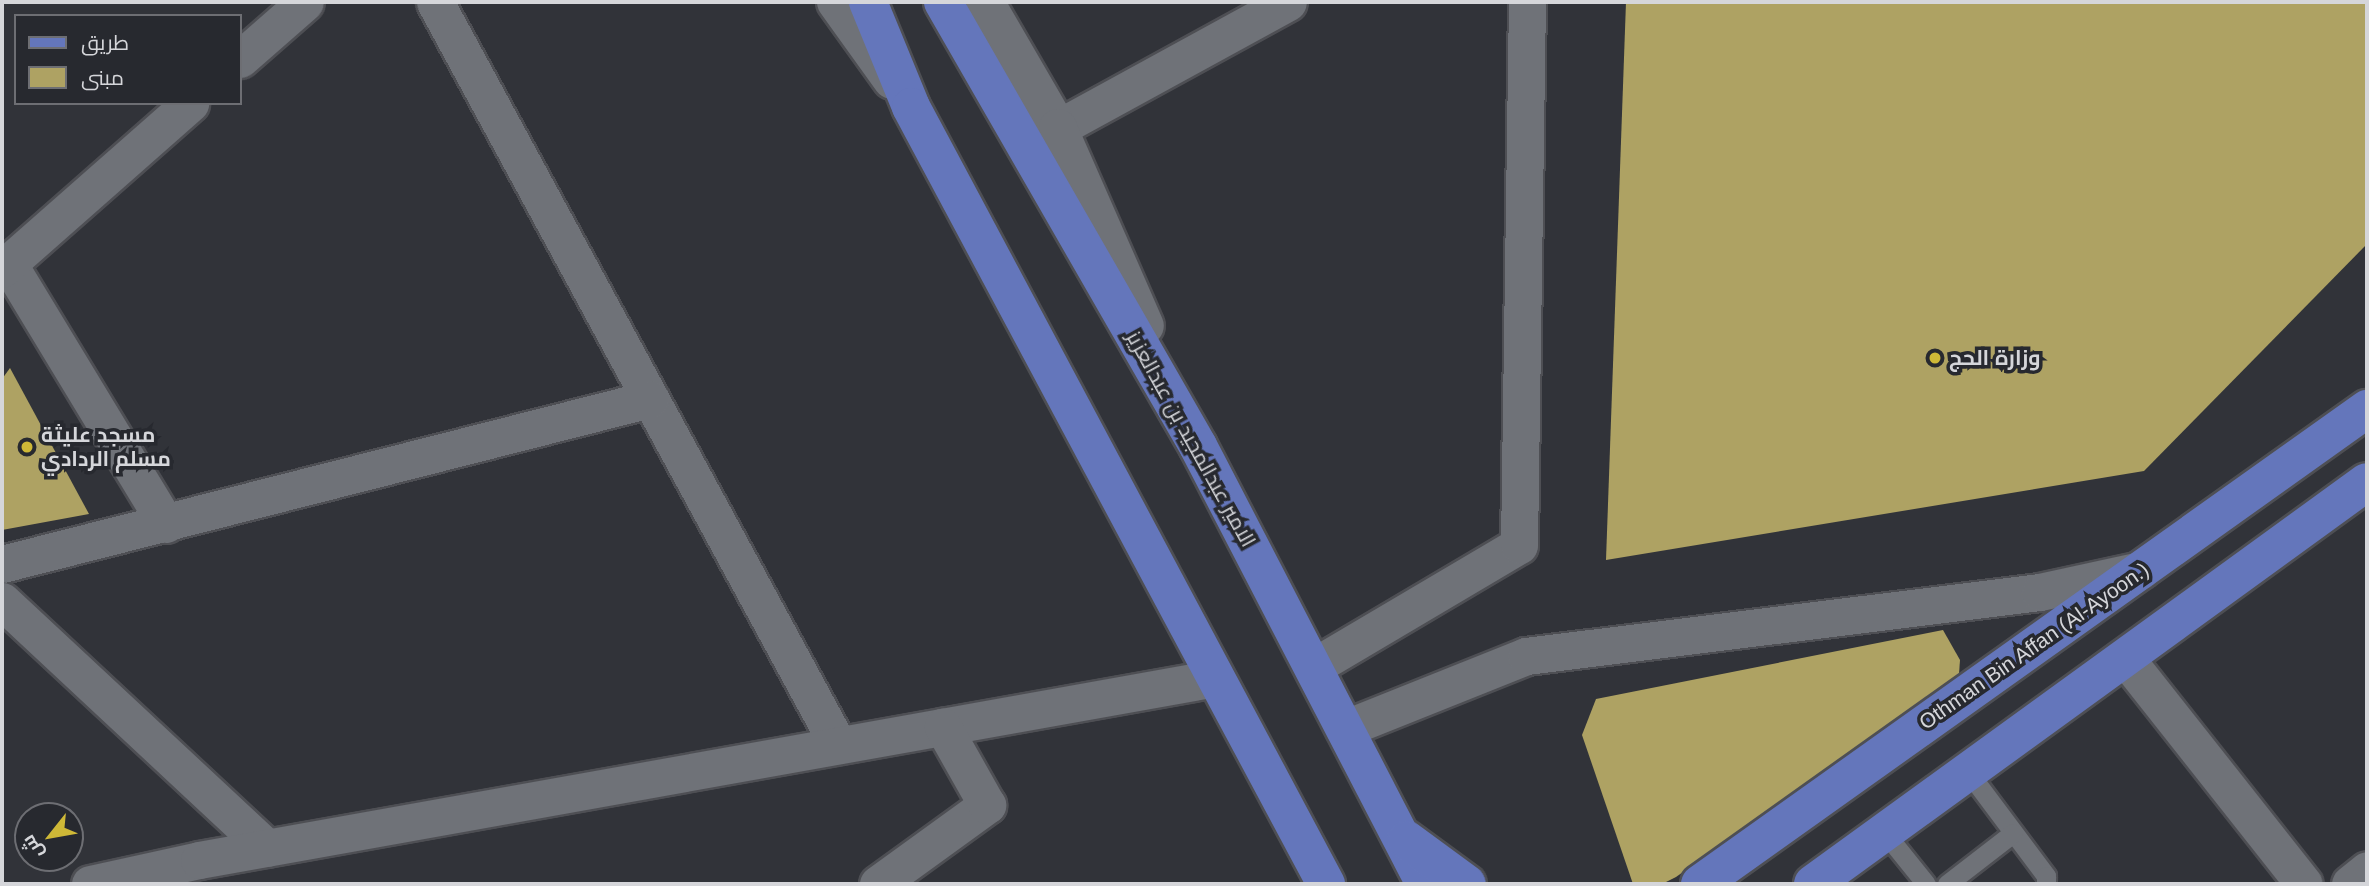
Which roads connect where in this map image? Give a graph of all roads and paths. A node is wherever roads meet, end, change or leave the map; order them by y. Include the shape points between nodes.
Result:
1 (305, 2) edge
2 (435, 2) edge
3 (836, 2) edge
4 (868, 2) edge
5 (943, 2) edge
6 (985, 2) edge
7 (1288, 2) edge
8 (1527, 2) edge
9 (242, 57) edge
10 (188, 105) edge
11 (911, 107) junction
12 (1058, 128) junction
13 (5, 266) edge
14 (650, 399) junction
15 (2367, 409) edge
16 (1198, 446) junction
17 (2367, 482) edge
18 (166, 524) junction
19 (2, 564) edge
20 (2141, 570) junction
21 (2, 601) edge
22 (2127, 660) junction
23 (1312, 667) junction
24 (1216, 678) junction
25 (943, 727) junction
26 (1346, 728) junction
27 (838, 745) junction
28 (1969, 772) junction
29 (1885, 833) junction
30 (2013, 833) junction
31 (1400, 835) junction
32 (267, 848) junction
33 (2367, 870) edge
34 (1823, 882) edge
35 (90, 884) edge
36 (878, 884) edge
37 (1326, 884) edge
38 (1425, 884) edge
39 (1467, 884) edge
40 (1700, 884) edge
41 (1926, 884) edge
42 (1947, 884) edge
43 (2046, 884) edge
44 (2304, 884) edge
45 (2350, 884) edge

1 - 9 street
2 - 14 street
3 - 11 street
4 - 11 main road
5 - 16 main road, الامير عبدالمجيد بن عبدالعزيز
6 - 12 street
7 - 12 street
8 - 23 street via 1519,545
10 - 13 street
11 - 24 main road
12 - 16 street
13 - 18 street
14 - 18 street
14 - 27 street
15 - 20 main road, Othman Bin Affan (Al-Ayoon.)
16 - 23 main road, الامير عبدالمجيد بن عبدالعزيز
17 - 22 main road
18 - 19 street
20 - 26 street via 2040,592 1526,656
20 - 40 main road, Othman Bin Affan (Al-Ayoon.)
21 - 32 street
22 - 28 main road
22 - 44 street
23 - 26 main road, الامير عبدالمجيد بن عبدالعزيز
24 - 25 street
24 - 37 main road
25 - 27 street
25 - 36 street via 987,806
26 - 31 main road, الامير عبدالمجيد بن عبدالعزيز
27 - 32 street
28 - 29 main road
28 - 30 lane
29 - 34 main road
29 - 41 lane
30 - 42 lane
30 - 43 lane via 2046,876
31 - 38 main road, الامير عبدالمجيد بن عبدالعزيز
31 - 39 main road
32 - 35 street
33 - 45 street

